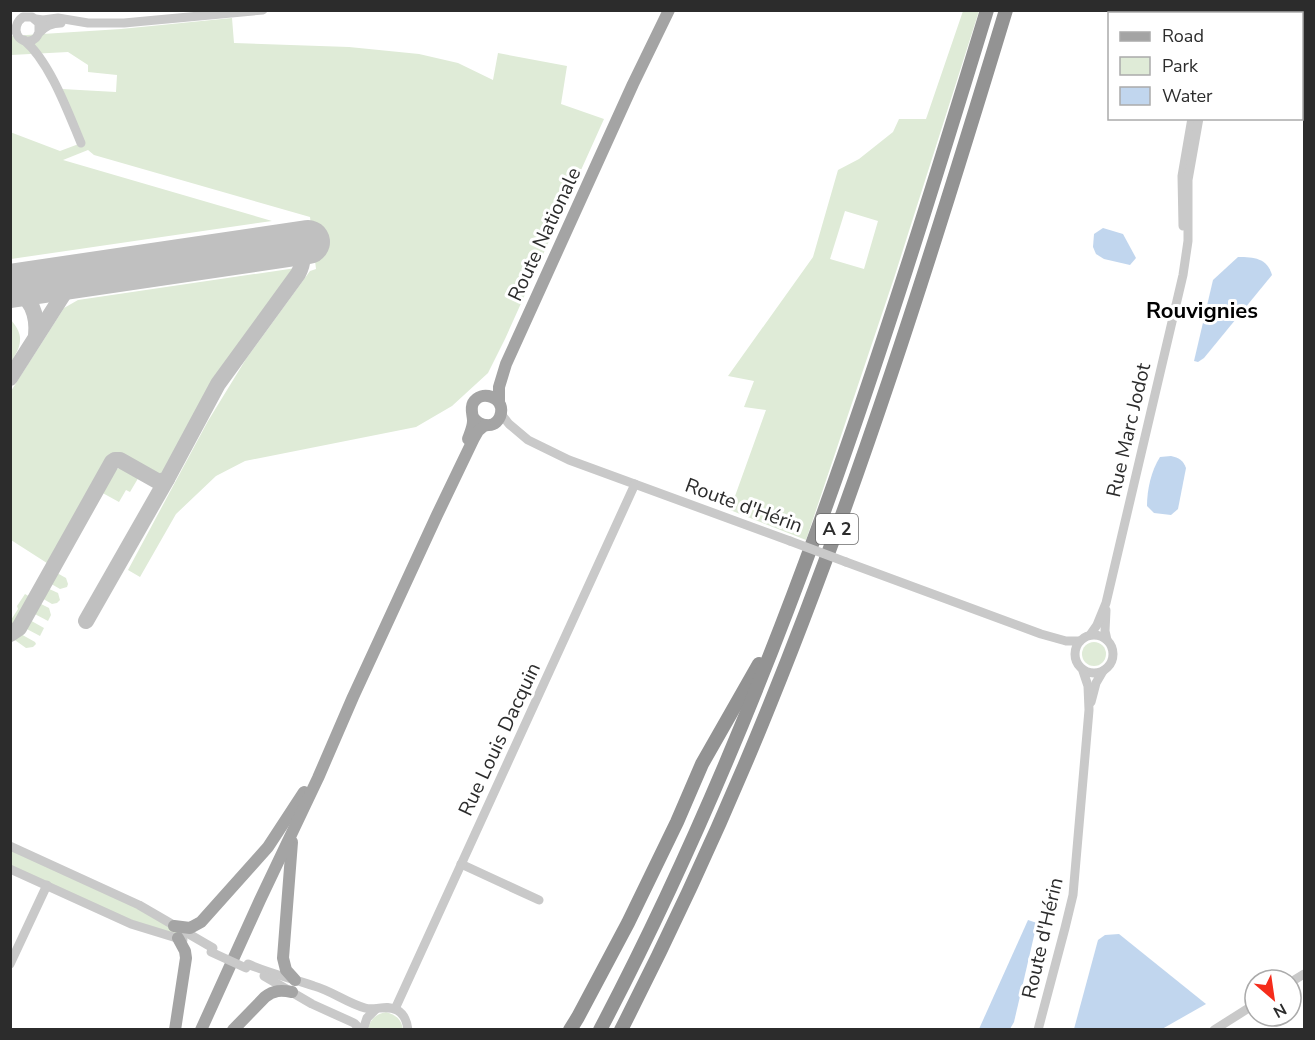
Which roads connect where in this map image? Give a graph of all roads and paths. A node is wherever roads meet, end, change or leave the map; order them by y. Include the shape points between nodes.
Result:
1 (263, 10) edge
2 (661, 10) edge
3 (669, 10) edge
4 (987, 10) edge
5 (1006, 10) edge
6 (20, 15) edge
7 (32, 15) edge
8 (124, 23) junction
9 (39, 34) junction
10 (24, 40) junction
11 (39, 57) junction
12 (633, 84) junction
13 (1192, 120) edge
14 (1199, 120) edge
15 (81, 143) dead end
16 (1185, 264) junction
17 (506, 364) junction
18 (483, 396) junction
19 (500, 408) junction
20 (473, 417) junction
21 (489, 425) junction
22 (569, 459) junction
23 (635, 484) junction
24 (436, 515) junction
25 (793, 598) junction
26 (1106, 603) junction
27 (1041, 634) junction
28 (1090, 635) junction
29 (1107, 640) junction
30 (1080, 641) junction
31 (1075, 658) junction
32 (1083, 670) junction
33 (1103, 671) junction
34 (353, 697) junction
35 (1089, 710) junction
36 (312, 778) junction
37 (294, 830) junction
38 (10, 846) edge
39 (461, 864) junction
40 (10, 869) edge
41 (47, 885) junction
42 (539, 900) dead end
43 (174, 926) junction
44 (178, 939) junction
45 (212, 950) junction
46 (10, 964) edge
47 (294, 986) junction
48 (376, 1009) junction
49 (395, 1009) junction
50 (1243, 1012) edge
51 (409, 1028) edge
52 (175, 1029) edge
53 (193, 1029) edge
54 (201, 1029) edge
55 (233, 1029) edge
56 (362, 1029) edge
57 (570, 1029) edge
58 (600, 1029) edge
59 (621, 1029) edge
60 (1038, 1029) edge
61 (1215, 1029) edge

1 - 8 street
2 - 12 main road, Route Nationale
3 - 12 main road, Route Nationale
4 - 25 highway, A 2 via 886,332
5 - 59 highway, A 2 via 911,314 816,588 721,821
6 - 7 street
6 - 10 street via 15,30
7 - 8 street via 43,20
7 - 9 street via 40,26
8 - 9 street via 94,28 56,23
9 - 10 street
9 - 11 street
10 - 11 street
11 - 15 street
12 - 17 main road, Route Nationale
13 - 16 street, Rue Marc Jodot via 1182,184
14 - 16 street, Rue Marc Jodot via 1188,180
16 - 26 street, Rue Marc Jodot
17 - 18 main road
17 - 19 main road, Route Nationale via 499,387
18 - 19 main road via 492,396
18 - 20 main road via 473,403
19 - 21 main road via 497,421
19 - 22 street, Route d'Hérin via 509,424 528,440
20 - 21 main road via 478,423
20 - 24 main road via 470,434
21 - 22 street, Route d'Hérin via 502,428 540,453
21 - 24 main road via 478,431
22 - 23 street, Route d'Hérin
23 - 27 street, Route d'Hérin, bridge
23 - 39 street, Rue Louis Dacquin
24 - 34 main road
25 - 57 highway via 702,764 628,923
25 - 58 highway, A 2 via 687,851
26 - 28 street, Rue Marc Jodot
26 - 29 street, Rue Marc Jodot
27 - 30 street, Route d'Hérin
27 - 31 street, Route d'Hérin
28 - 29 street
28 - 30 street
29 - 33 street via 1113,656
30 - 31 street
31 - 32 street
32 - 33 street via 1094,674
32 - 35 street, Route d'Hérin
33 - 35 street, Route d'Hérin
34 - 36 main road
34 - 37 main road
35 - 60 street, Route d'Hérin via 1073,895
36 - 43 main road via 268,847 201,922 190,928
36 - 53 main road
37 - 47 main road via 283,958
37 - 54 main road
38 - 43 street via 139,904
39 - 42 street
39 - 49 street, Rue Louis Dacquin
40 - 41 street
41 - 44 street via 131,924
41 - 46 street
43 - 45 street
44 - 45 street
44 - 52 main road via 186,958
45 - 47 street, bridge via 267,978
47 - 48 street via 314,986 364,1008
47 - 55 main road via 268,994
47 - 56 street via 312,1004
48 - 49 street
48 - 56 street
49 - 51 street
50 - 61 street

